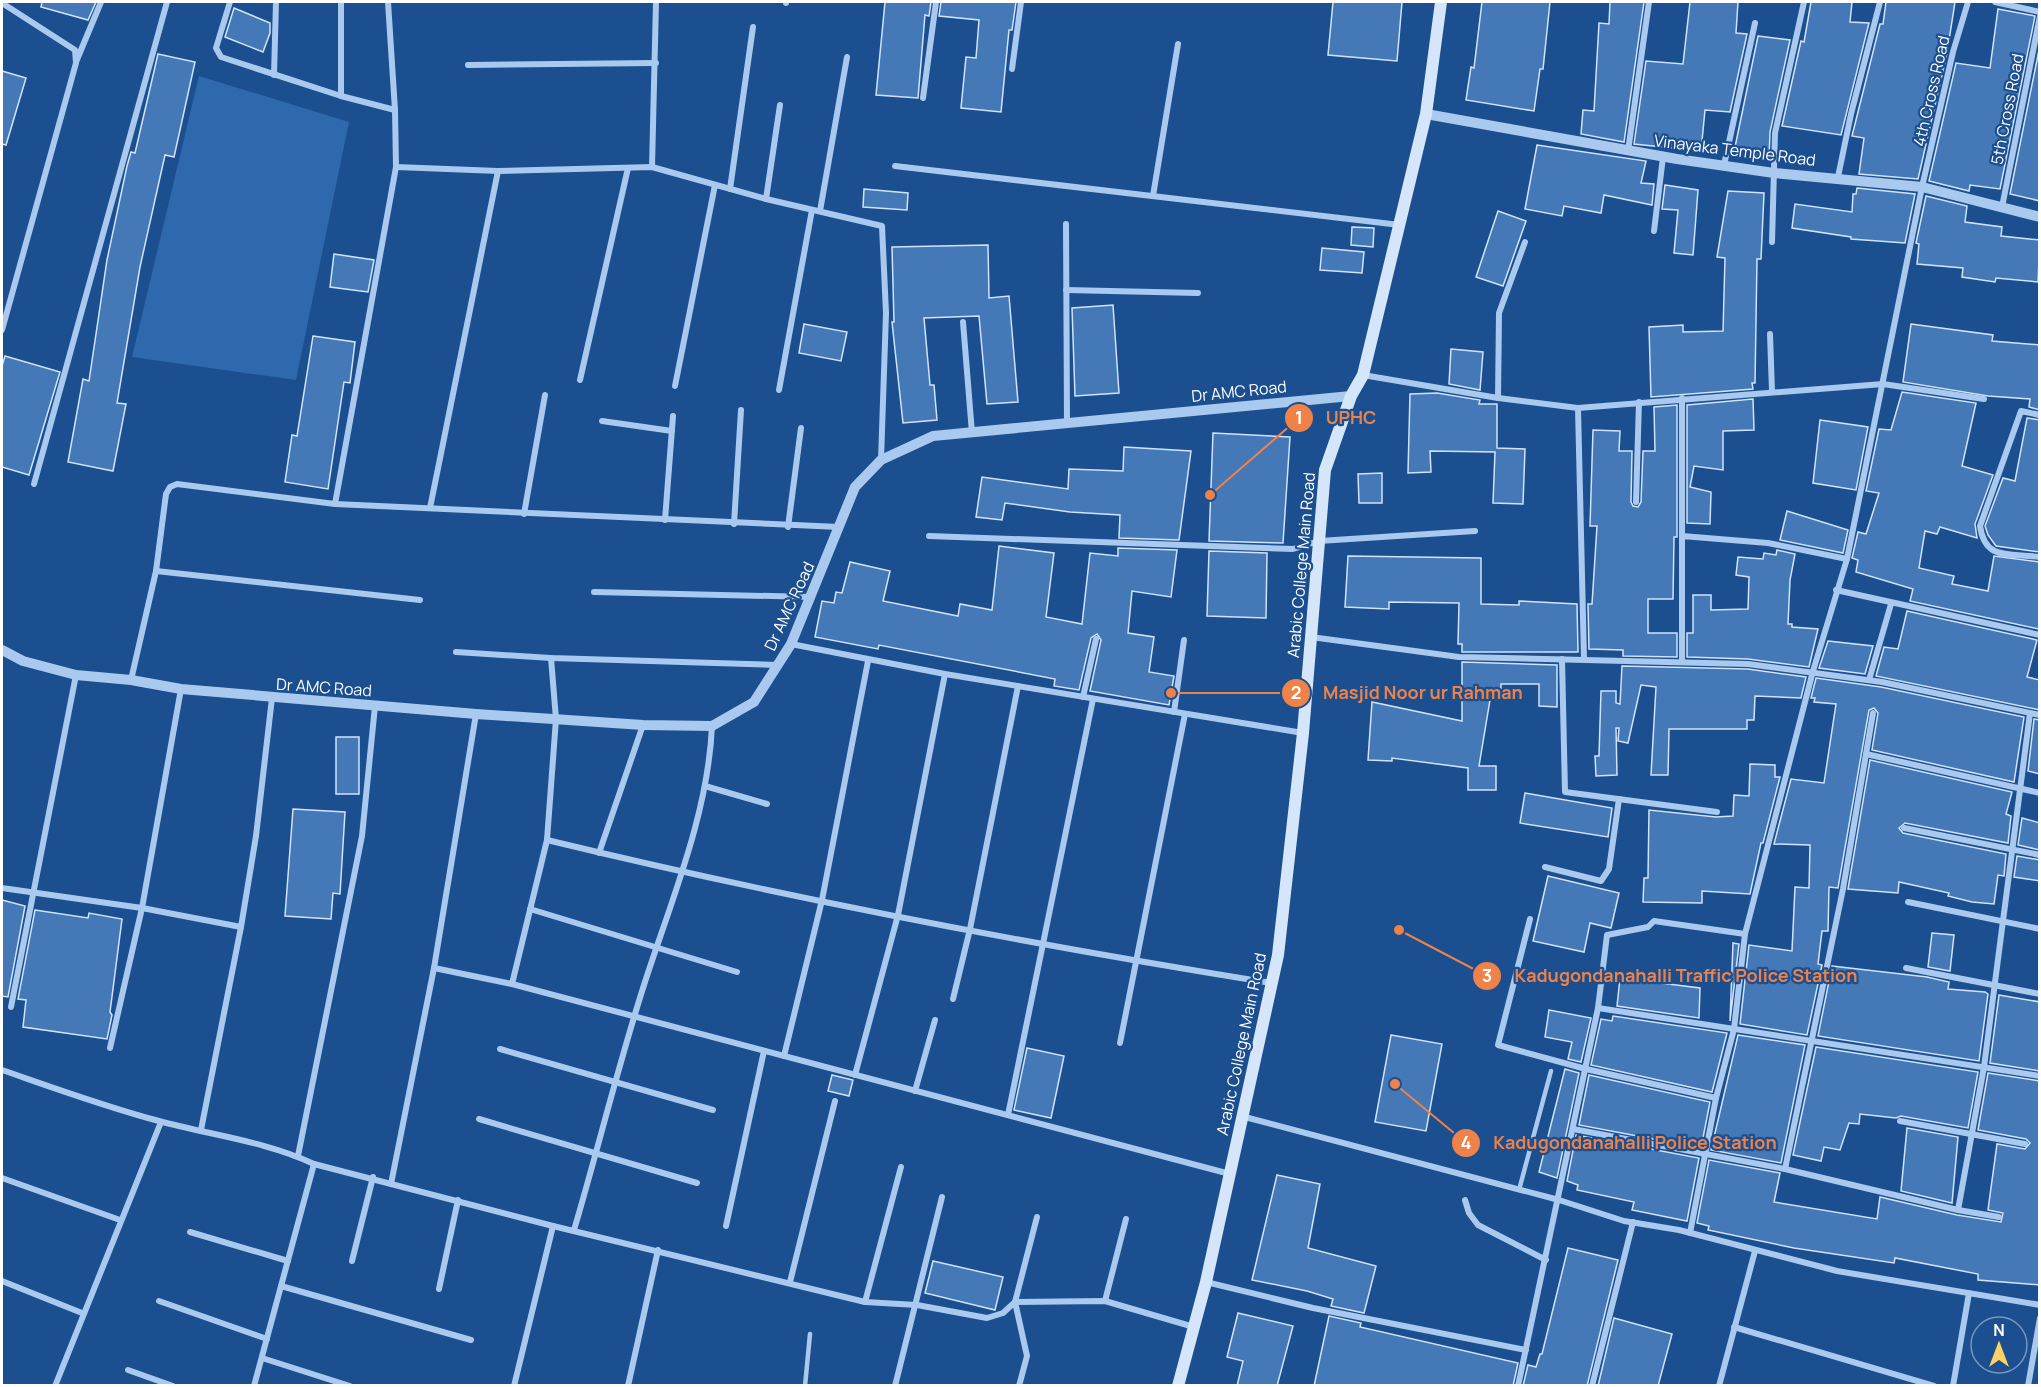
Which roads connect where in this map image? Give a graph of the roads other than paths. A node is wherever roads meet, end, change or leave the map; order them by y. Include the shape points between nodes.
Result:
1 (101, 2) edge
2 (167, 2) edge
3 (230, 2) edge
4 (276, 2) edge
5 (341, 2) edge
6 (388, 2) edge
7 (656, 2) edge
8 (936, 2) edge
9 (1021, 2) edge
10 (1441, 2) edge
11 (1649, 2) edge
12 (1804, 2) edge
13 (1880, 2) edge
14 (1968, 2) edge
15 (1995, 2) edge
16 (2, 3) edge
17 (2040, 14) edge
18 (1755, 23) dead end
19 (753, 27) dead end
20 (1178, 44) dead end
21 (847, 57) dead end
22 (76, 63) junction
23 (656, 63) junction
24 (468, 65) dead end
25 (1012, 69) dead end
26 (274, 75) junction
27 (341, 96) junction
28 (923, 98) dead end
29 (780, 105) dead end
30 (395, 110) junction
31 (1426, 114) junction
32 (1628, 152) junction
33 (1662, 157) junction
34 (1724, 165) junction
35 (895, 166) dead end
36 (396, 167) junction
37 (652, 167) junction
38 (628, 168) junction
39 (498, 171) junction
40 (1774, 172) junction
41 (1838, 177) junction
42 (715, 184) junction
43 (1922, 187) junction
44 (730, 189) junction
45 (1153, 196) junction
46 (766, 199) junction
47 (2002, 207) junction
48 (812, 210) junction
49 (820, 211) junction
50 (2040, 217) edge
51 (1066, 224) dead end
52 (1400, 225) junction
53 (1654, 231) dead end
54 (1525, 242) dead end
55 (1772, 242) dead end
56 (1066, 290) junction
57 (1198, 293) dead end
58 (963, 322) dead end
59 (2, 330) edge
60 (1770, 334) dead end
61 (1363, 375) junction
62 (580, 380) dead end
63 (1883, 384) junction
64 (675, 386) dead end
65 (779, 390) dead end
66 (1772, 391) junction
67 (545, 395) dead end
68 (1351, 396) junction
69 (1498, 398) junction
70 (1682, 398) junction
71 (1984, 399) dead end
72 (1639, 402) junction
73 (1578, 408) junction
74 (741, 410) dead end
75 (2040, 414) edge
76 (673, 416) dead end
77 (602, 421) dead end
78 (1067, 423) junction
79 (801, 428) dead end
80 (672, 432) junction
81 (972, 433) junction
82 (880, 460) junction
83 (34, 484) dead end
84 (1636, 502) dead end
85 (335, 504) junction
86 (430, 508) junction
87 (524, 514) junction
88 (665, 520) junction
89 (734, 524) junction
90 (788, 527) junction
91 (840, 527) junction
92 (1475, 531) dead end
93 (929, 536) dead end
94 (1682, 536) junction
95 (1319, 541) junction
96 (2040, 557) edge
97 (1847, 559) junction
98 (156, 571) junction
99 (1836, 590) junction
100 (594, 592) dead end
101 (812, 597) junction
102 (420, 600) dead end
103 (1892, 604) junction
104 (2040, 635) edge
105 (1311, 637) junction
106 (1096, 639) dead end
107 (1184, 640) dead end
108 (791, 644) junction
109 (2, 650) edge
110 (456, 652) dead end
111 (551, 658) junction
112 (1562, 659) junction
113 (1584, 659) junction
114 (868, 661) junction
115 (1682, 661) junction
116 (778, 665) junction
117 (1813, 671) junction
118 (945, 674) junction
119 (76, 675) junction
120 (131, 680) junction
121 (1869, 680) junction
122 (1018, 686) junction
123 (181, 689) junction
124 (1083, 697) junction
125 (272, 698) junction
126 (1093, 699) junction
127 (375, 706) junction
128 (1174, 712) junction
129 (1873, 713) dead end
130 (2030, 713) junction
131 (476, 714) junction
132 (1185, 714) junction
133 (2040, 715) edge
134 (556, 719) junction
135 (643, 725) junction
136 (712, 726) junction
137 (1303, 733) junction
138 (1866, 754) junction
139 (705, 786) junction
140 (2021, 789) junction
141 (2040, 793) edge
142 (1619, 799) junction
143 (767, 804) dead end
144 (1717, 812) dead end
145 (1904, 828) dead end
146 (546, 840) junction
147 (2013, 849) junction
148 (599, 853) junction
149 (2040, 855) edge
150 (1545, 867) dead end
151 (680, 872) junction
152 (2, 888) edge
153 (35, 893) junction
154 (822, 900) junction
155 (1908, 902) dead end
156 (142, 908) junction
157 (530, 909) junction
158 (898, 915) junction
159 (1530, 918) dead end
160 (2003, 921) junction
161 (241, 927) junction
162 (970, 929) junction
163 (2040, 929) edge
164 (1746, 934) junction
165 (1044, 944) junction
166 (656, 947) junction
167 (1136, 961) junction
168 (434, 968) junction
169 (1906, 968) dead end
170 (737, 972) dead end
171 (1271, 983) junction
172 (512, 984) junction
173 (1995, 986) junction
174 (2040, 994) edge
175 (953, 999) dead end
176 (11, 1008) dead end
177 (1598, 1008) junction
178 (634, 1017) junction
179 (935, 1020) dead end
180 (1734, 1029) junction
181 (1810, 1041) junction
182 (1120, 1043) dead end
183 (110, 1048) dead end
184 (500, 1048) dead end
185 (764, 1051) junction
186 (784, 1056) junction
187 (1984, 1067) junction
188 (1586, 1069) junction
189 (2, 1070) edge
190 (1551, 1071) dead end
191 (855, 1075) junction
192 (2040, 1076) edge
193 (616, 1081) junction
194 (915, 1091) junction
195 (1716, 1098) junction
196 (835, 1101) dead end
197 (713, 1110) dead end
198 (1008, 1115) junction
199 (1241, 1116) junction
200 (479, 1119) dead end
201 (1900, 1121) dead end
202 (160, 1122) junction
203 (1574, 1129) junction
204 (201, 1130) junction
205 (1972, 1134) junction
206 (2025, 1144) dead end
207 (597, 1154) junction
208 (1706, 1155) junction
209 (298, 1156) junction
210 (314, 1164) junction
211 (901, 1167) dead end
212 (1785, 1169) junction
213 (1230, 1174) junction
214 (373, 1177) junction
215 (2, 1178) edge
216 (698, 1183) dead end
217 (391, 1184) junction
218 (1519, 1190) junction
219 (942, 1197) dead end
220 (458, 1200) junction
221 (1464, 1200) dead end
222 (1559, 1200) junction
223 (1958, 1210) junction
224 (1037, 1217) dead end
225 (1999, 1217) dead end
226 (1125, 1219) dead end
227 (120, 1220) junction
228 (1633, 1222) junction
229 (553, 1226) junction
230 (726, 1226) dead end
231 (574, 1230) junction
232 (190, 1232) dead end
233 (1690, 1233) junction
234 (658, 1250) junction
235 (1755, 1251) junction
236 (1546, 1260) junction
237 (288, 1261) junction
238 (352, 1261) dead end
239 (2, 1281) edge
240 (790, 1282) junction
241 (1206, 1282) junction
242 (281, 1286) junction
243 (439, 1289) dead end
244 (1970, 1293) junction
245 (159, 1300) dead end
246 (1105, 1301) junction
247 (865, 1302) junction
248 (1015, 1302) junction
249 (917, 1305) junction
250 (2040, 1305) edge
251 (82, 1313) junction
252 (2040, 1318) edge
253 (1195, 1327) junction
254 (1734, 1327) junction
255 (810, 1334) dead end
256 (267, 1339) junction
257 (471, 1340) dead end
258 (1526, 1350) junction
259 (262, 1358) junction
260 (128, 1370) dead end
261 (55, 1386) edge
262 (173, 1386) edge
263 (254, 1386) edge
264 (350, 1386) edge
265 (514, 1386) edge
266 (628, 1386) edge
267 (805, 1386) edge
268 (895, 1386) edge
269 (1019, 1386) edge
270 (1178, 1386) edge
271 (1518, 1386) edge
272 (1592, 1386) edge
273 (1719, 1386) edge
274 (1934, 1386) edge
275 (1953, 1386) edge
276 (2028, 1386) edge

1 - 22 street
2 - 83 street
3 - 26 street via 216,48 218,54
4 - 26 street
5 - 27 street
6 - 30 street
7 - 23 street
8 - 28 street
9 - 25 street
10 - 31 main road, Arabic College Main Road
11 - 32 street
12 - 40 street via 1775,133
13 - 41 street
14 - 43 street, 4th Cross Road
15 - 17 street
16 - 22 street via 75,50
17 - 47 street, 5th Cross Road
18 - 34 street
19 - 44 street
20 - 45 street
21 - 49 street
22 - 59 street
23 - 24 street
23 - 37 street
26 - 27 street
27 - 30 street
29 - 46 street
30 - 36 street
31 - 32 street, Vinayaka Temple Road
31 - 52 main road, Arabic College Main Road
32 - 33 street, Vinayaka Temple Road
33 - 34 street, Vinayaka Temple Road
33 - 53 street
34 - 40 street, Vinayaka Temple Road
35 - 45 street
36 - 39 street
36 - 85 street
37 - 38 street
37 - 42 street
38 - 39 street
38 - 62 street
39 - 86 street
40 - 41 street, Vinayaka Temple Road
40 - 55 street
41 - 43 street, Vinayaka Temple Road
42 - 44 street
42 - 64 street
43 - 47 street, Vinayaka Temple Road
43 - 63 street, 4th Cross Road
44 - 46 street
45 - 52 street
46 - 48 street
47 - 50 street, Vinayaka Temple Road
48 - 49 street
48 - 65 street
49 - 82 street via 882,226 885,313
51 - 56 street
52 - 61 main road, Arabic College Main Road
54 - 69 street via 1499,313
56 - 57 street
56 - 78 street
58 - 81 street
60 - 66 street
61 - 68 main road, Arabic College Main Road
61 - 69 street
63 - 66 street
63 - 71 street
63 - 97 street, 4th Cross Road
66 - 70 street
67 - 87 street
68 - 78 street, Dr AMC Road
68 - 95 main road, Arabic College Main Road via 1325,470
69 - 73 street
70 - 72 street
70 - 94 street
72 - 73 street
72 - 84 street
73 - 113 street
74 - 89 street
75 - 96 street via 2021,411 1980,526 1982,543 1991,551
76 - 80 street
77 - 80 street
78 - 81 street, Dr AMC Road
79 - 90 street
80 - 88 street
81 - 82 street, Dr AMC Road via 933,436
82 - 91 street, Dr AMC Road via 855,487
85 - 86 street
85 - 98 street via 177,484 166,494
86 - 87 street
87 - 88 street
88 - 89 street
89 - 90 street
90 - 91 street
91 - 101 street, Dr AMC Road
92 - 95 street
93 - 95 street via 1293,549
94 - 97 street via 1768,543
94 - 115 street
95 - 105 main road, Arabic College Main Road
97 - 99 street, 4th Cross Road
98 - 102 street
98 - 120 street
99 - 103 street
99 - 117 street, 4th Cross Road
100 - 101 street
101 - 108 street, Dr AMC Road
103 - 104 street
103 - 121 street
105 - 112 street via 1459,657
105 - 137 main road, Arabic College Main Road
106 - 124 street
107 - 128 street
108 - 114 street
108 - 116 street, Dr AMC Road
109 - 119 street, Dr AMC Road via 23,661
110 - 111 street
111 - 116 street
111 - 134 street
112 - 113 street
112 - 142 street via 1565,792
113 - 115 street
114 - 118 street
114 - 154 street
115 - 117 street
116 - 136 street, Dr AMC Road via 754,702
117 - 121 street
117 - 164 street, 4th Cross Road
118 - 122 street
118 - 158 street
119 - 120 street, Dr AMC Road
119 - 153 street
120 - 123 street, Dr AMC Road
121 - 130 street
122 - 124 street
122 - 162 street
123 - 125 street, Dr AMC Road
123 - 156 street
124 - 126 street
125 - 127 street, Dr AMC Road
125 - 161 street
126 - 128 street
126 - 165 street
127 - 131 street, Dr AMC Road
127 - 209 street via 362,836
128 - 132 street
129 - 138 street
130 - 133 street
130 - 140 street
131 - 134 street, Dr AMC Road
131 - 168 street
132 - 137 street
132 - 167 street
134 - 135 street, Dr AMC Road
134 - 146 street
135 - 136 street, Dr AMC Road
135 - 148 street
136 - 139 street
137 - 171 main road, Arabic College Main Road via 1278,955
138 - 140 street
138 - 181 street via 1843,889
139 - 143 street
139 - 151 street
140 - 141 street
140 - 147 street
142 - 144 street
142 - 150 street via 1609,870 1600,881
145 - 147 street
146 - 148 street
146 - 157 street
147 - 149 street
147 - 160 street
148 - 151 street
151 - 154 street
151 - 166 street
152 - 153 street
153 - 156 street
153 - 176 street
154 - 158 street
154 - 186 street
155 - 160 street
156 - 161 street
156 - 183 street
157 - 166 street
157 - 172 street
158 - 162 street
158 - 191 street
159 - 188 street via 1498,1045
160 - 163 street
160 - 173 street
161 - 204 street
162 - 165 street
162 - 175 street
164 - 177 street via 1654,921 1648,927 1607,935
164 - 180 street, 4th Cross Road
165 - 167 street
165 - 198 street
166 - 170 street
166 - 178 street
167 - 171 street
167 - 182 street
168 - 172 street
168 - 217 street
169 - 173 street
171 - 199 main road, Arabic College Main Road
172 - 178 street
173 - 174 street
173 - 187 street
177 - 180 street
177 - 188 street
178 - 185 street
178 - 193 street
179 - 194 street
180 - 181 street
180 - 195 street, 4th Cross Road
181 - 187 street
181 - 212 street
184 - 193 street
185 - 186 street
185 - 230 street
186 - 191 street
187 - 192 street
187 - 205 street
188 - 195 street
188 - 203 street
189 - 202 street
190 - 218 lane
191 - 194 street
193 - 197 street
193 - 207 street
194 - 198 street
195 - 208 street, 4th Cross Road
196 - 240 street
198 - 213 street
199 - 213 main road, Arabic College Main Road
199 - 218 street
200 - 207 street
201 - 205 street
202 - 204 street
202 - 227 street
203 - 208 street
203 - 222 street
204 - 209 street
205 - 206 street
205 - 223 street
207 - 216 street
207 - 231 street
208 - 212 street
208 - 233 street, 4th Cross Road
209 - 210 street
210 - 214 street
210 - 237 street
211 - 247 street
212 - 223 street
213 - 241 main road, Arabic College Main Road
214 - 217 street
214 - 238 street
215 - 227 street
217 - 220 street
218 - 222 street
219 - 249 street
220 - 229 street
220 - 243 street
221 - 236 street via 1478,1225
222 - 228 street
222 - 236 street
223 - 225 street
224 - 248 street
226 - 246 street
227 - 251 street
228 - 233 street
228 - 272 street
229 - 231 street
229 - 265 street
231 - 234 street
232 - 237 street
233 - 235 street
234 - 240 street
234 - 266 street
235 - 244 street via 1837,1271
235 - 254 street
236 - 258 street
237 - 242 street
239 - 251 street
240 - 247 street
241 - 253 main road, Arabic College Main Road
241 - 258 street via 1313,1308
242 - 256 street
242 - 257 street
244 - 250 street
244 - 275 street
245 - 256 street
246 - 248 street
246 - 253 street
247 - 249 street
248 - 249 street via 1003,1313 987,1318
248 - 269 street via 1027,1356
249 - 268 street
251 - 261 street
252 - 276 street
253 - 270 main road, Arabic College Main Road
254 - 273 street
254 - 274 street
255 - 267 lane
256 - 259 street
258 - 271 street
259 - 263 street
259 - 264 street
260 - 262 street

